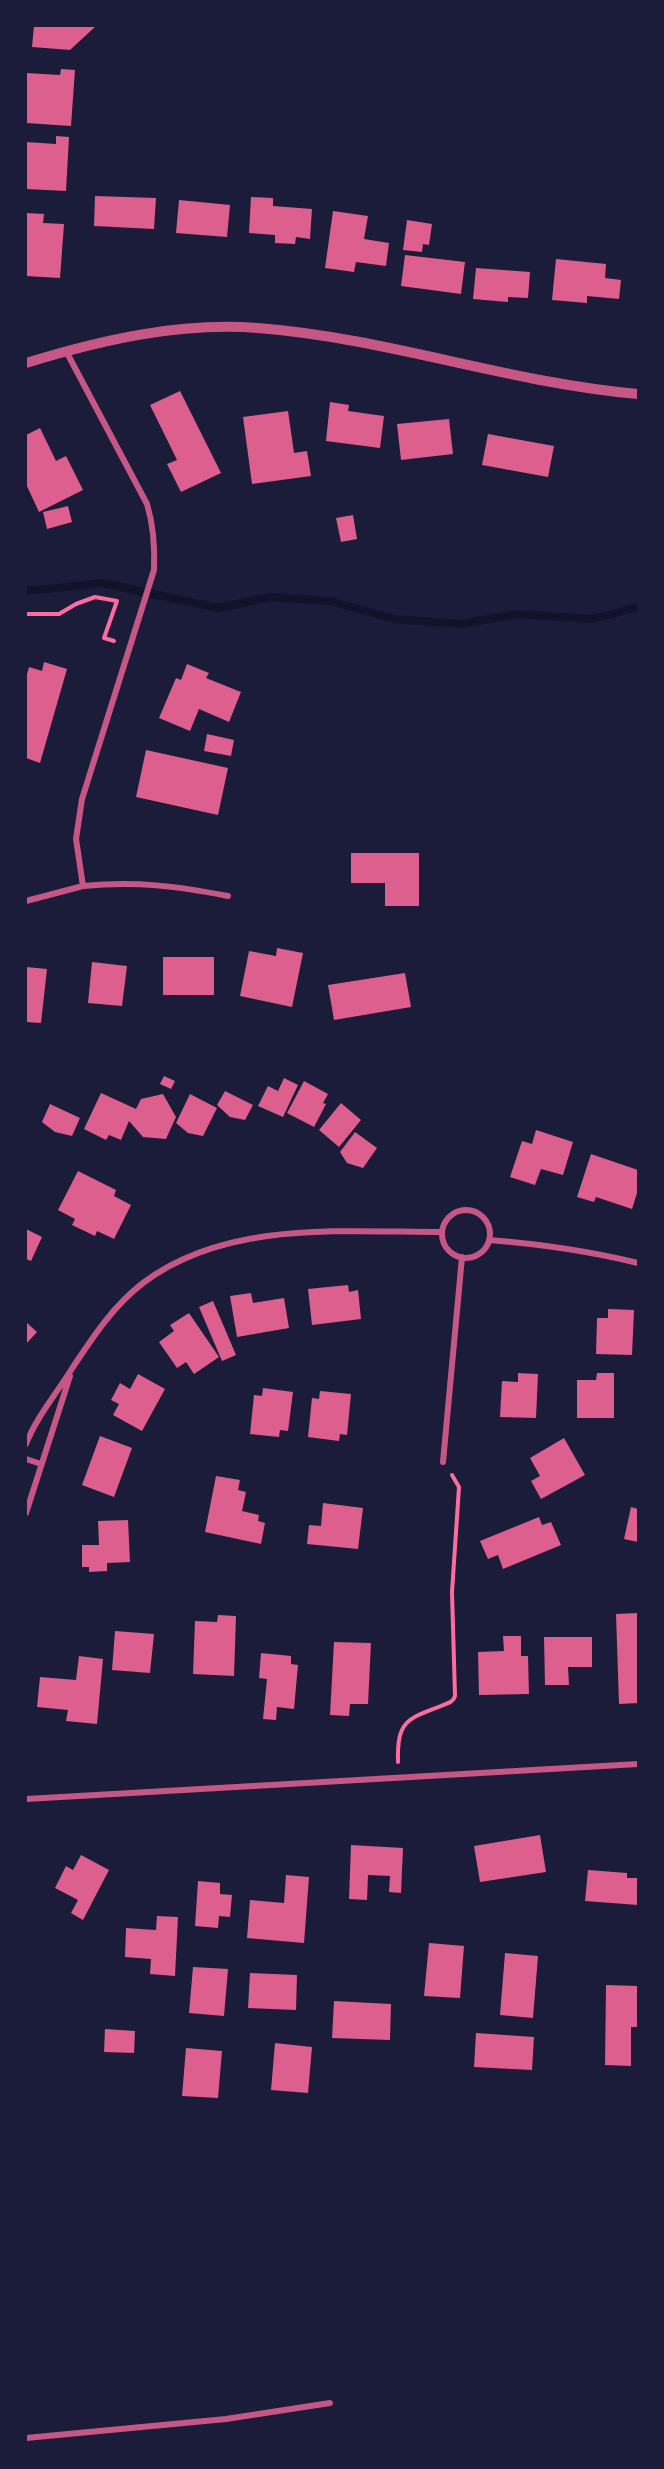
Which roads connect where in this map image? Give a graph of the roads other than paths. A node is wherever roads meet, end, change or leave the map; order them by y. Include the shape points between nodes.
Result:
1 (66, 350) junction
2 (26, 363) edge
3 (639, 394) edge
4 (83, 886) junction
5 (228, 896) dead end
6 (26, 901) edge
7 (442, 1232) junction
8 (489, 1240) junction
9 (462, 1257) junction
10 (639, 1263) edge
11 (72, 1370) junction
12 (26, 1444) edge
13 (26, 1459) edge
14 (443, 1462) road end
15 (41, 1464) junction
16 (26, 1513) edge
17 (639, 1764) edge
18 (26, 1799) edge
19 (330, 2403) dead end
20 (26, 2438) edge

1 - 2 street
1 - 3 street via 140,333 257,328 369,344 567,384
1 - 4 street via 147,504 154,533 154,570 82,799 76,839
4 - 5 street via 155,884
4 - 6 street
7 - 8 street via 450,1216 467,1210 478,1213 487,1222
7 - 9 street via 447,1248
7 - 11 street via 301,1232 210,1248 173,1264 142,1284 95,1333
8 - 9 street via 477,1255
8 - 10 street via 552,1245
9 - 14 street
11 - 12 street via 34,1425
11 - 15 street
13 - 15 street
15 - 16 street
17 - 18 street
19 - 20 street via 226,2419

